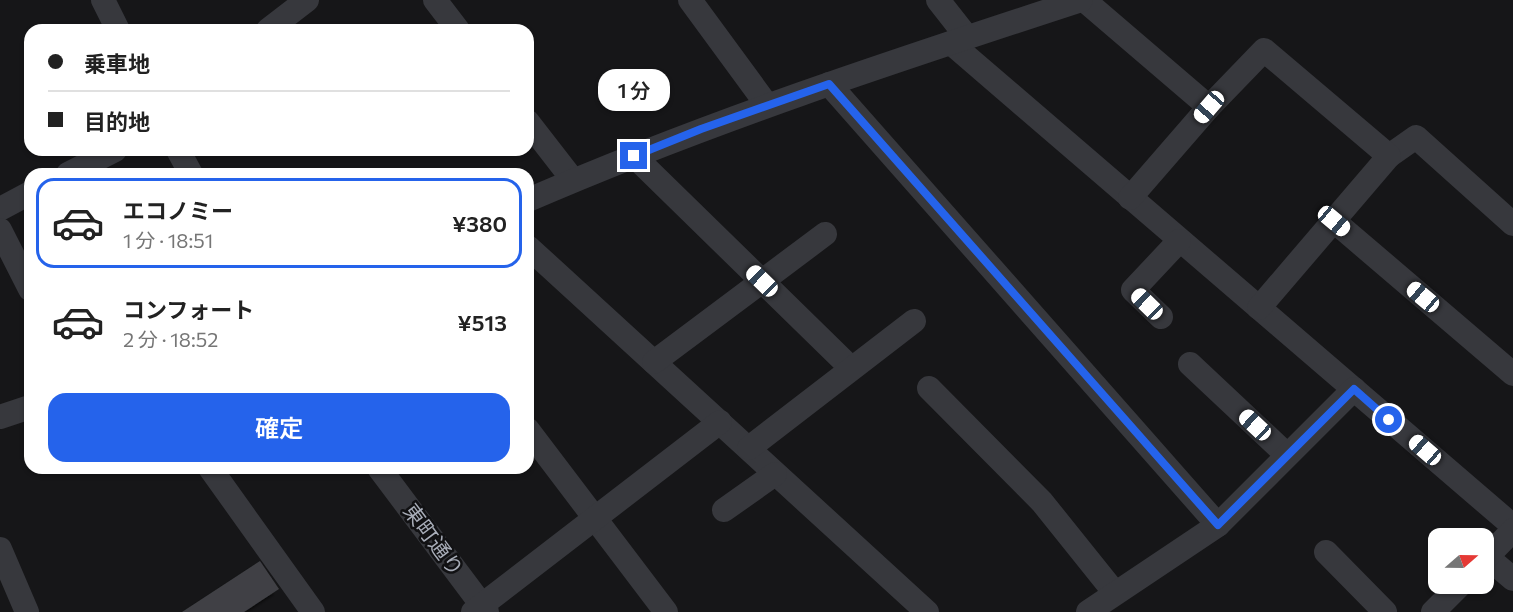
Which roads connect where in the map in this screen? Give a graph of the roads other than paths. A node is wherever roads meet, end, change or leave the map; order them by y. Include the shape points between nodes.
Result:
1 (103, 0) edge
2 (308, 0) edge
3 (435, 0) edge
4 (690, 0) edge
5 (938, 0) edge
6 (1082, 0) edge
7 (115, 24) edge
8 (276, 24) edge
9 (453, 24) edge
10 (959, 40) junction
11 (829, 84) junction
12 (767, 105) junction
13 (1209, 107) junction
14 (534, 130) edge
15 (103, 156) edge
16 (634, 156) junction
17 (1389, 156) junction
18 (80, 168) edge
19 (573, 180) junction
20 (24, 196) edge
21 (534, 197) edge
22 (1130, 198) junction
23 (0, 208) edge
24 (1334, 221) junction
25 (1513, 224) edge
26 (0, 230) edge
27 (825, 234) dead end
28 (1179, 241) junction
29 (534, 252) edge
30 (24, 277) edge
31 (762, 281) junction
32 (1259, 308) junction
33 (1161, 317) dead end
34 (914, 321) dead end
35 (654, 362) junction
36 (1190, 364) dead end
37 (851, 368) junction
38 (1513, 374) edge
39 (929, 388) dead end
40 (1354, 389) junction
41 (24, 409) edge
42 (0, 417) edge
43 (720, 422) junction
44 (534, 438) edge
45 (749, 448) junction
46 (1287, 455) junction
47 (214, 474) edge
48 (383, 474) edge
49 (775, 474) junction
50 (724, 510) dead end
51 (595, 518) junction
52 (1218, 525) junction
53 (1513, 528) edge
54 (1494, 548) edge
55 (0, 549) edge
56 (1326, 552) dead end
57 (1494, 565) edge
58 (1513, 579) edge
59 (1115, 593) junction
60 (1451, 594) edge
61 (480, 610) edge
62 (27, 612) edge
63 (313, 612) edge
64 (666, 612) edge
65 (927, 612) edge
66 (1088, 612) edge
67 (1385, 612) edge
68 (1433, 612) edge

1 - 7 street
2 - 8 street
3 - 9 street
4 - 12 street
5 - 10 street
6 - 10 street
6 - 13 street
10 - 11 street
10 - 22 street
11 - 12 street
11 - 52 street
12 - 16 street
13 - 17 street via 1264,50
13 - 22 street
14 - 19 street
15 - 18 street
16 - 19 street
16 - 31 street
17 - 24 street
17 - 25 street via 1416,136
19 - 21 street
20 - 23 street
22 - 28 street
24 - 32 street
24 - 38 street
26 - 30 street
27 - 31 street
28 - 32 street
28 - 33 street via 1133,290
29 - 35 street
31 - 35 street
31 - 37 street
32 - 40 street
34 - 37 street
35 - 43 street
36 - 46 street
37 - 45 street
39 - 59 street via 1042,502
40 - 46 street
40 - 53 street
41 - 42 street
43 - 45 street
43 - 51 street
44 - 51 street
45 - 49 street
46 - 52 street
47 - 63 street
48 - 61 street, 東町通り
49 - 50 street
49 - 65 street
51 - 61 street
51 - 64 street
52 - 59 street
53 - 54 street
55 - 62 street
56 - 67 street
57 - 58 street
59 - 66 street
60 - 68 street

